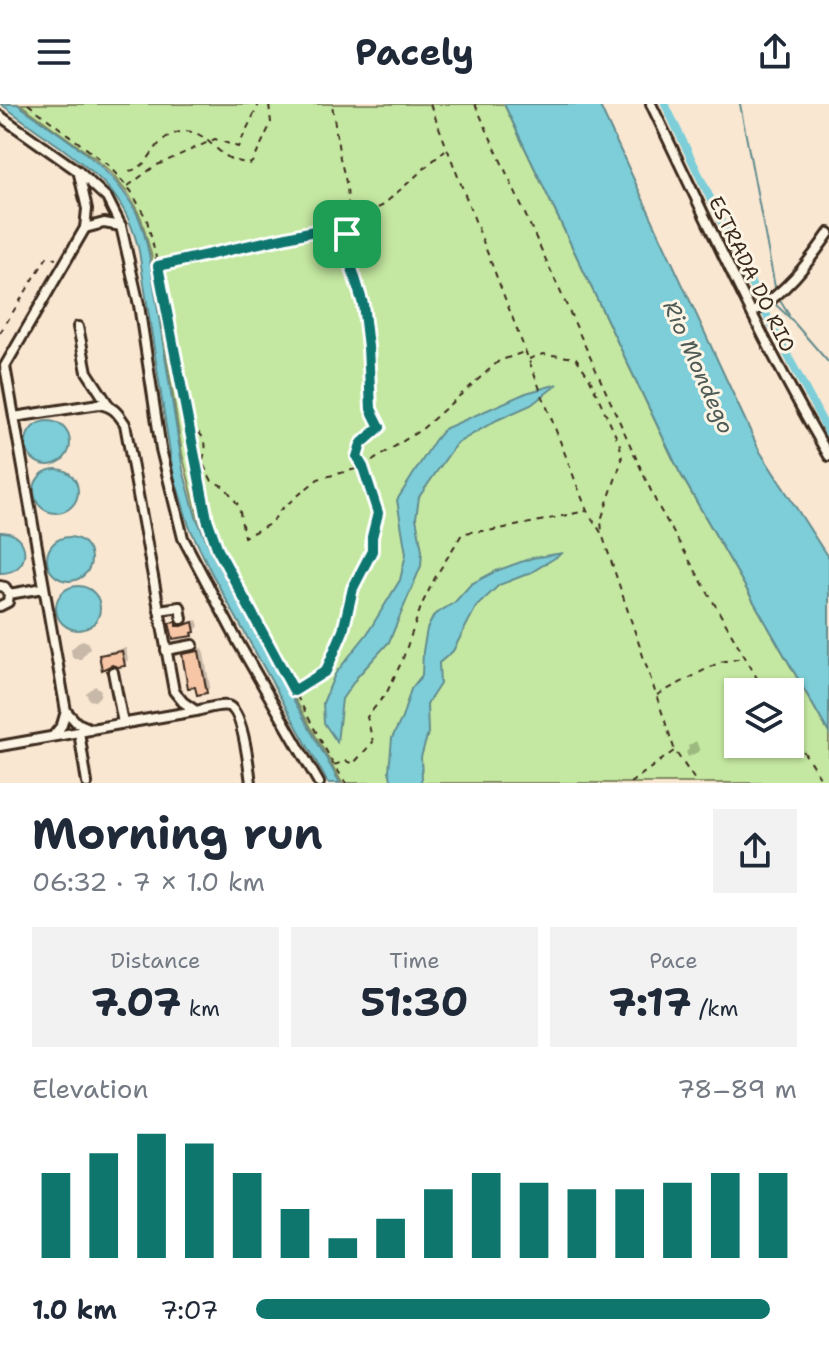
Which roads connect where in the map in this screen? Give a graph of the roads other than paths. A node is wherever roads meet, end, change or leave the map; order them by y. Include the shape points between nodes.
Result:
1 (651, 104) edge
2 (0, 116) edge
3 (78, 171) junction
4 (121, 226) junction
5 (85, 228) junction
6 (829, 233) edge
7 (752, 313) junction
8 (78, 327) dead end
9 (5, 392) edge
10 (109, 406) junction
11 (14, 417) junction
12 (829, 456) edge
13 (0, 586) edge
14 (44, 588) junction
15 (9, 594) junction
16 (0, 606) edge
17 (159, 610) junction
18 (182, 619) dead end
19 (193, 645) dead end
20 (166, 650) junction
21 (113, 672) dead end
22 (66, 711) junction
23 (196, 711) junction
24 (123, 723) junction
25 (91, 729) junction
26 (79, 732) junction
27 (53, 736) junction
28 (0, 746) edge
29 (87, 783) edge
30 (251, 783) edge
31 (319, 783) edge

1 - 7 street, ESTRADA DO RIO
2 - 3 street
3 - 4 street via 107,198
3 - 5 street via 87,209
4 - 5 street
4 - 31 street via 161,449 183,538
5 - 9 street via 5,366
6 - 7 street via 791,283
7 - 12 street, ESTRADA DO RIO
8 - 10 street via 87,372
9 - 11 street
10 - 11 street
10 - 17 street via 125,424
11 - 14 street
13 - 15 street
14 - 15 street
14 - 22 street
15 - 16 street
17 - 18 street via 180,607
17 - 20 street
19 - 20 street
20 - 23 street via 174,691
21 - 24 street
22 - 25 street
22 - 27 street
23 - 24 street
23 - 30 street via 226,705 234,709
24 - 25 street
25 - 26 street
26 - 27 street
26 - 29 street
27 - 28 street

